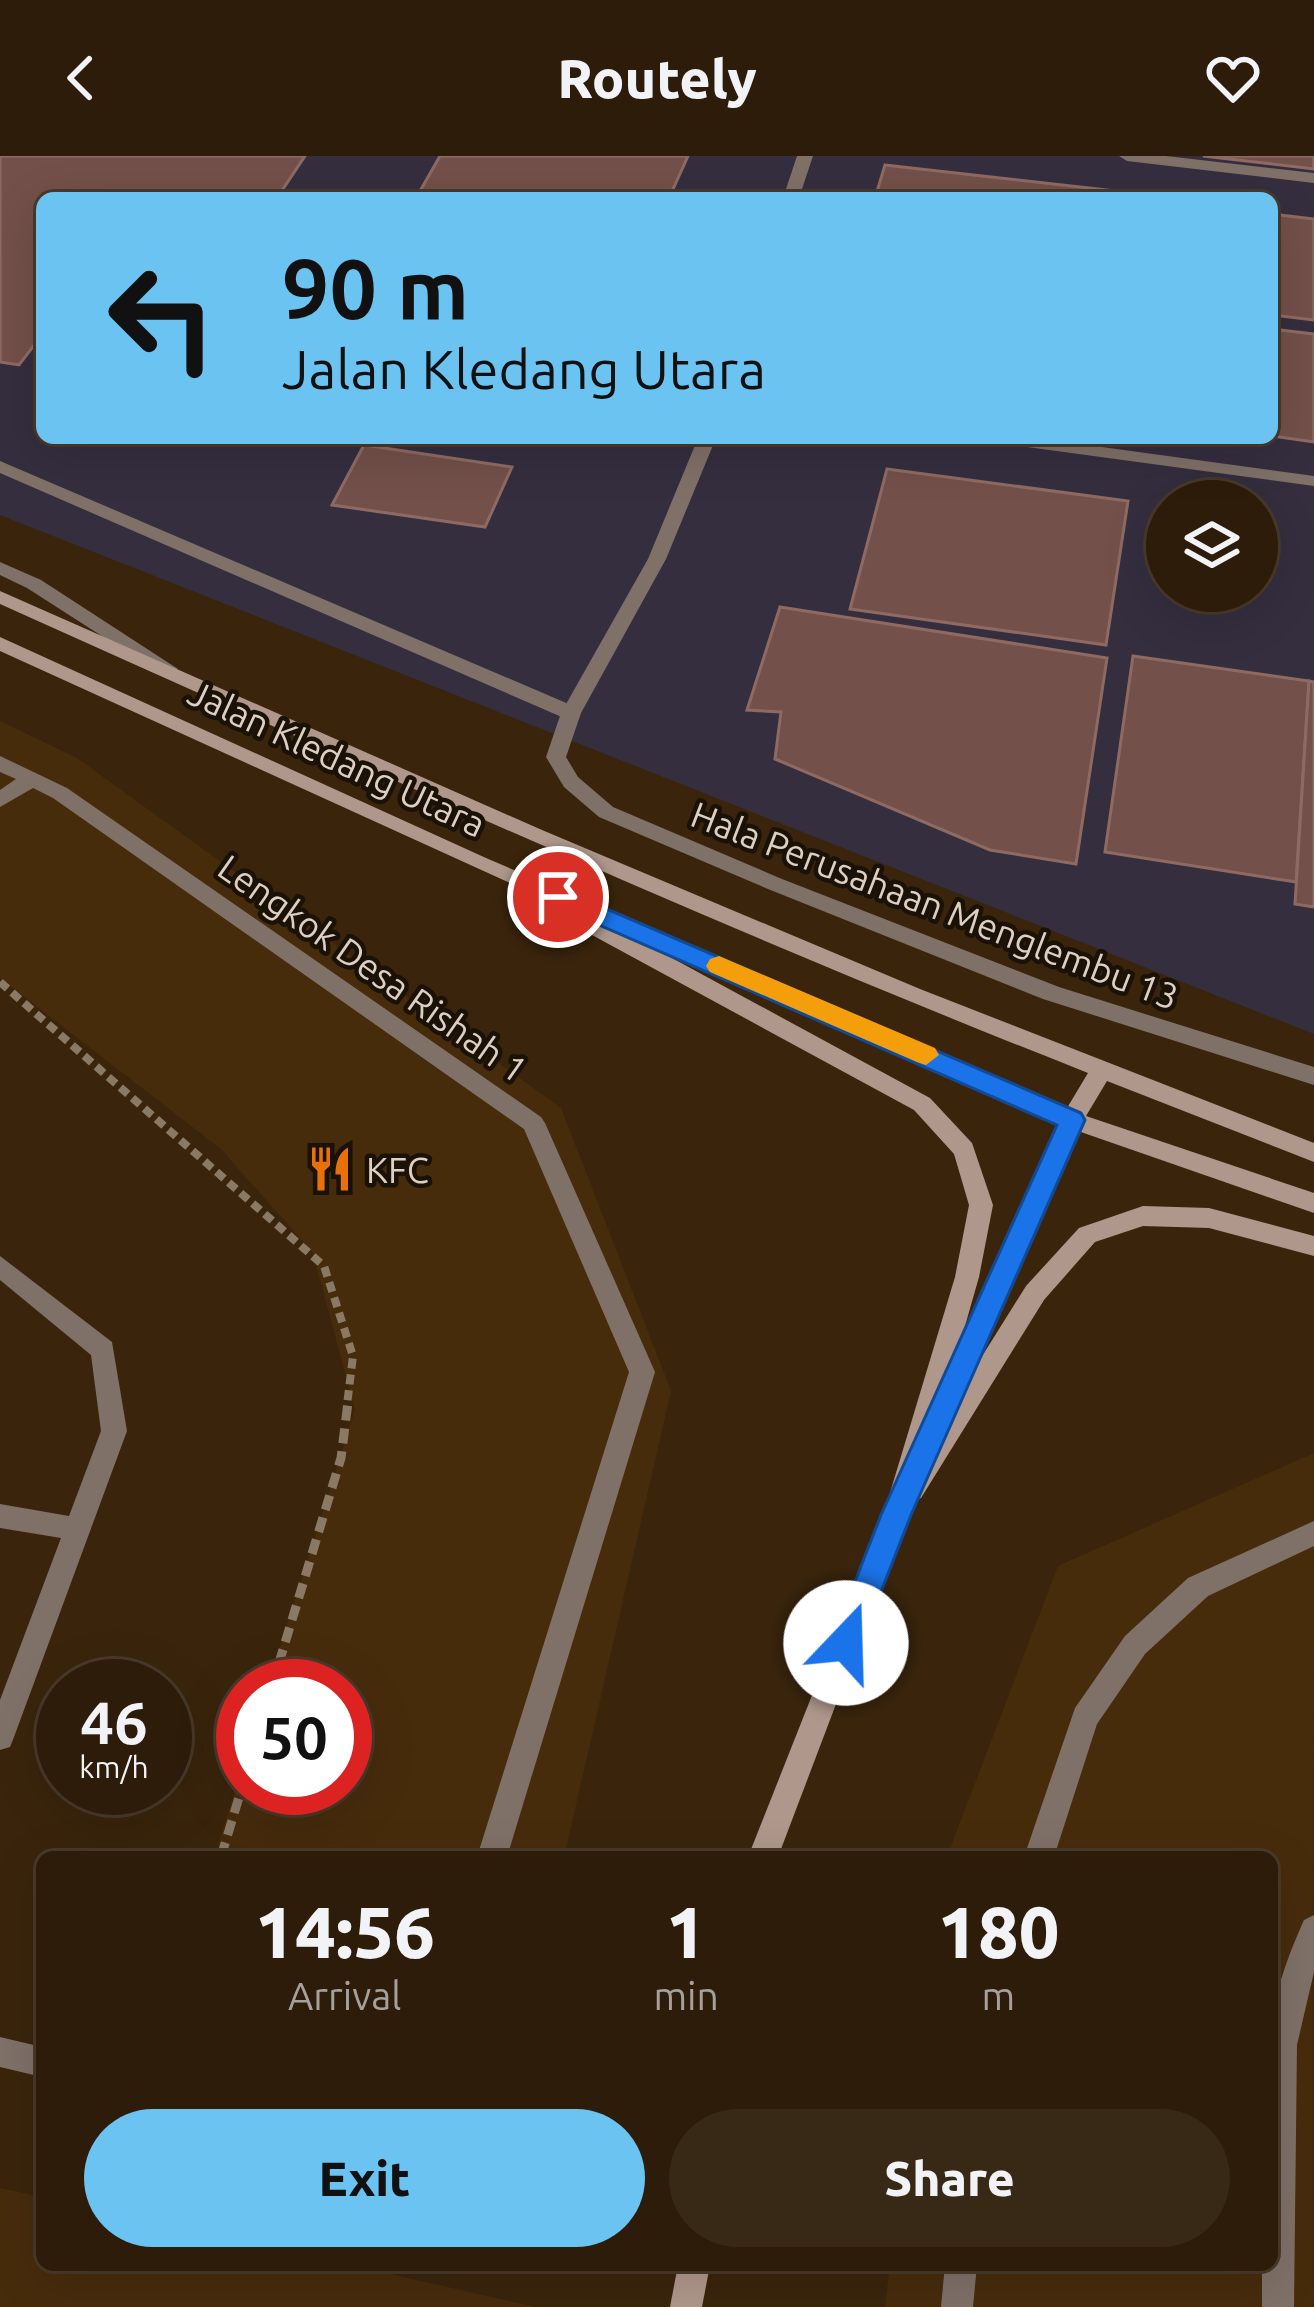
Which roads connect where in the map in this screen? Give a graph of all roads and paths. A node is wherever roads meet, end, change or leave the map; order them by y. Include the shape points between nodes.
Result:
1 (805, 156) edge
2 (1127, 156) edge
3 (1314, 178) edge
4 (793, 192) edge
5 (705, 444) edge
6 (1041, 444) edge
7 (0, 466) edge
8 (1314, 481) edge
9 (0, 568) edge
10 (0, 597) edge
11 (0, 644) edge
12 (168, 669) junction
13 (571, 713) junction
14 (0, 763) edge
15 (31, 778) junction
16 (0, 800) edge
17 (478, 862) junction
18 (0, 982) edge
19 (1101, 1071) junction
20 (1314, 1076) edge
21 (1072, 1120) junction
22 (1314, 1154) edge
23 (1314, 1203) edge
24 (1314, 1246) edge
25 (0, 1266) edge
26 (896, 1515) junction
27 (0, 1516) edge
28 (77, 1529) junction
29 (1314, 1533) edge
30 (280, 1659) edge
31 (0, 1737) edge
32 (234, 1815) edge
33 (223, 1851) edge
34 (494, 1851) edge
35 (765, 1851) edge
36 (1041, 1851) edge
37 (1314, 1930) edge
38 (0, 2052) edge
39 (36, 2061) edge
40 (693, 2271) edge
41 (960, 2271) edge
42 (686, 2307) edge
43 (957, 2307) edge
44 (1278, 2307) edge

1 - 4 street
2 - 3 street
5 - 13 street via 657,559
6 - 8 street
7 - 13 street
9 - 12 street
10 - 12 main road, Jalan Kledang Utara
11 - 17 main road, Jalan Kledang Utara
12 - 19 main road, Jalan Kledang Utara via 535,836
13 - 20 street, Hala Perusahaan Menglembu 13 via 556,757 607,812 1051,993
14 - 15 street, Lengkok Desa Rishah 1
15 - 16 street
15 - 34 street, Lengkok Desa Rishah 1 via 533,1124 643,1372
17 - 21 main road, Jalan Kledang Utara
17 - 26 main road via 922,1104 964,1150 981,1205
18 - 30 path via 324,1266 353,1356 351,1376 341,1458
19 - 21 main road
19 - 22 main road, Jalan Kledang Utara
21 - 23 main road, Jalan Kledang Utara
21 - 26 main road
24 - 26 main road via 1209,1218 1143,1216 1087,1235 1035,1293
25 - 28 street via 103,1350 114,1431
26 - 35 main road
27 - 28 street
28 - 31 street
29 - 36 street via 1198,1587 1135,1645 1084,1717
32 - 33 path
37 - 44 street via 1282,2045
38 - 39 street
40 - 42 main road
41 - 43 street

